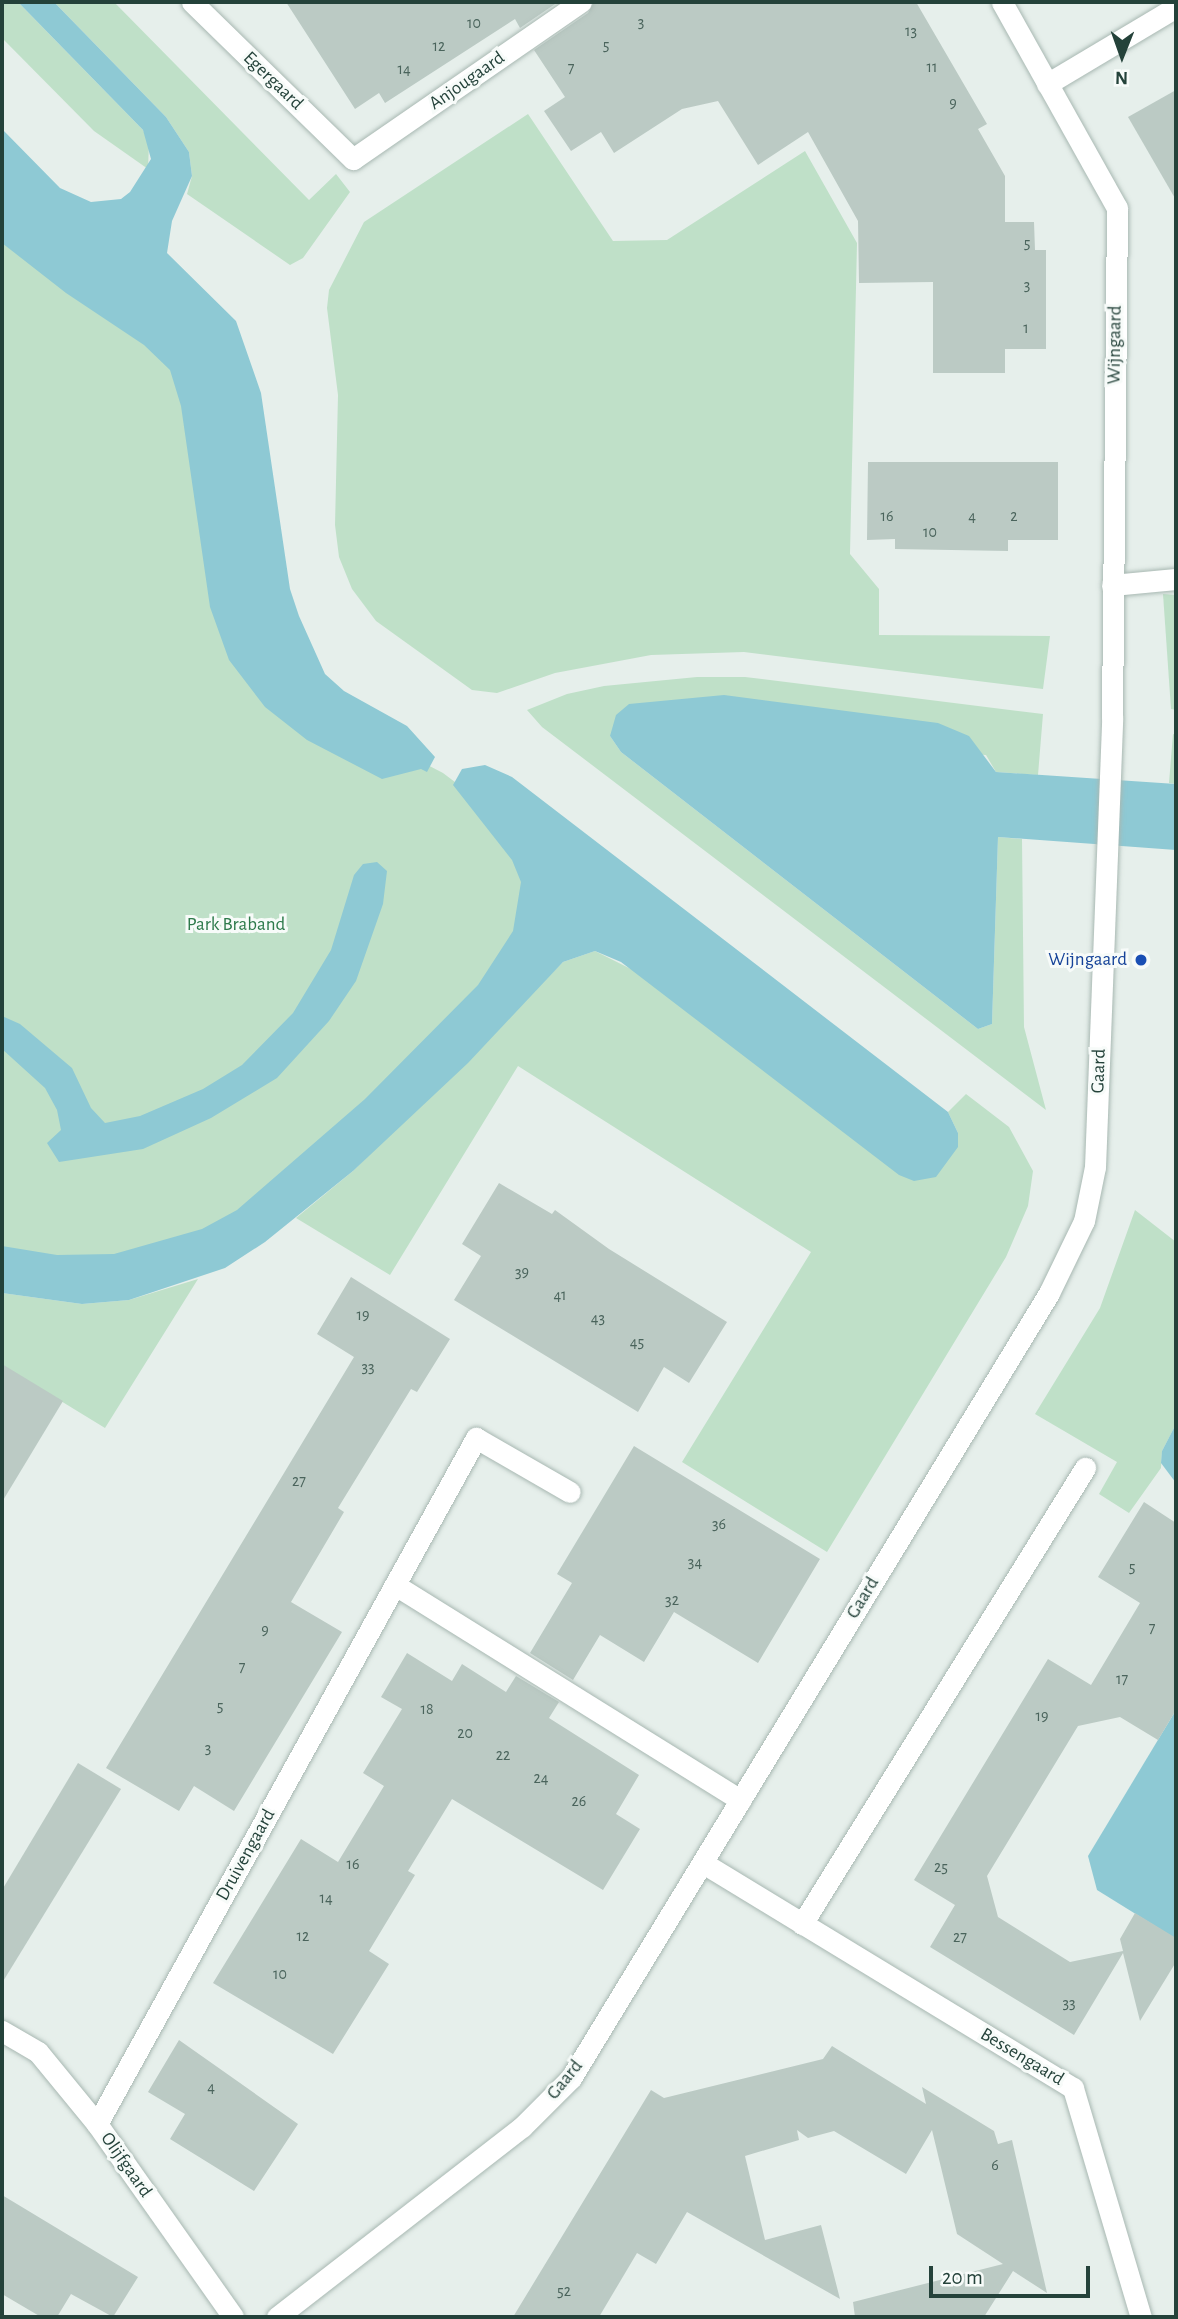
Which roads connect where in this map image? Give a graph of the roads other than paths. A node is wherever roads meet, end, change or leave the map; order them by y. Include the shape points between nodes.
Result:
1 (192, 2) edge
2 (581, 2) edge
3 (1002, 2) edge
4 (1176, 7) edge
5 (1047, 84) junction
6 (354, 159) joint
7 (1176, 579) edge
8 (1112, 585) junction
9 (1112, 718) joint
10 (1084, 1468) dead end
11 (570, 1492) dead end
12 (396, 1585) junction
13 (741, 1800) junction
14 (703, 1863) junction
15 (802, 1924) junction
16 (2, 2031) edge
17 (97, 2124) junction
18 (233, 2317) edge
19 (277, 2317) edge
20 (1141, 2317) edge

1 - 6 street, Egergaard
2 - 6 street, Anjougaard
3 - 5 street, Wijngaard
4 - 5 street
5 - 8 street, Wijngaard via 1116,208
7 - 8 street
8 - 9 street, Wijngaard
9 - 13 street, Gaard via 1095,1167 1084,1221 1049,1293
10 - 15 street
11 - 12 street, Druivengaard via 476,1438
12 - 13 street
12 - 17 street, Druivengaard
13 - 14 street, Gaard
14 - 15 street, Bessengaard
14 - 19 street, Gaard via 571,2078 522,2127
15 - 20 street, Bessengaard via 1073,2088
16 - 17 street, Olijfgaard via 38,2052
17 - 18 street, Olijfgaard

